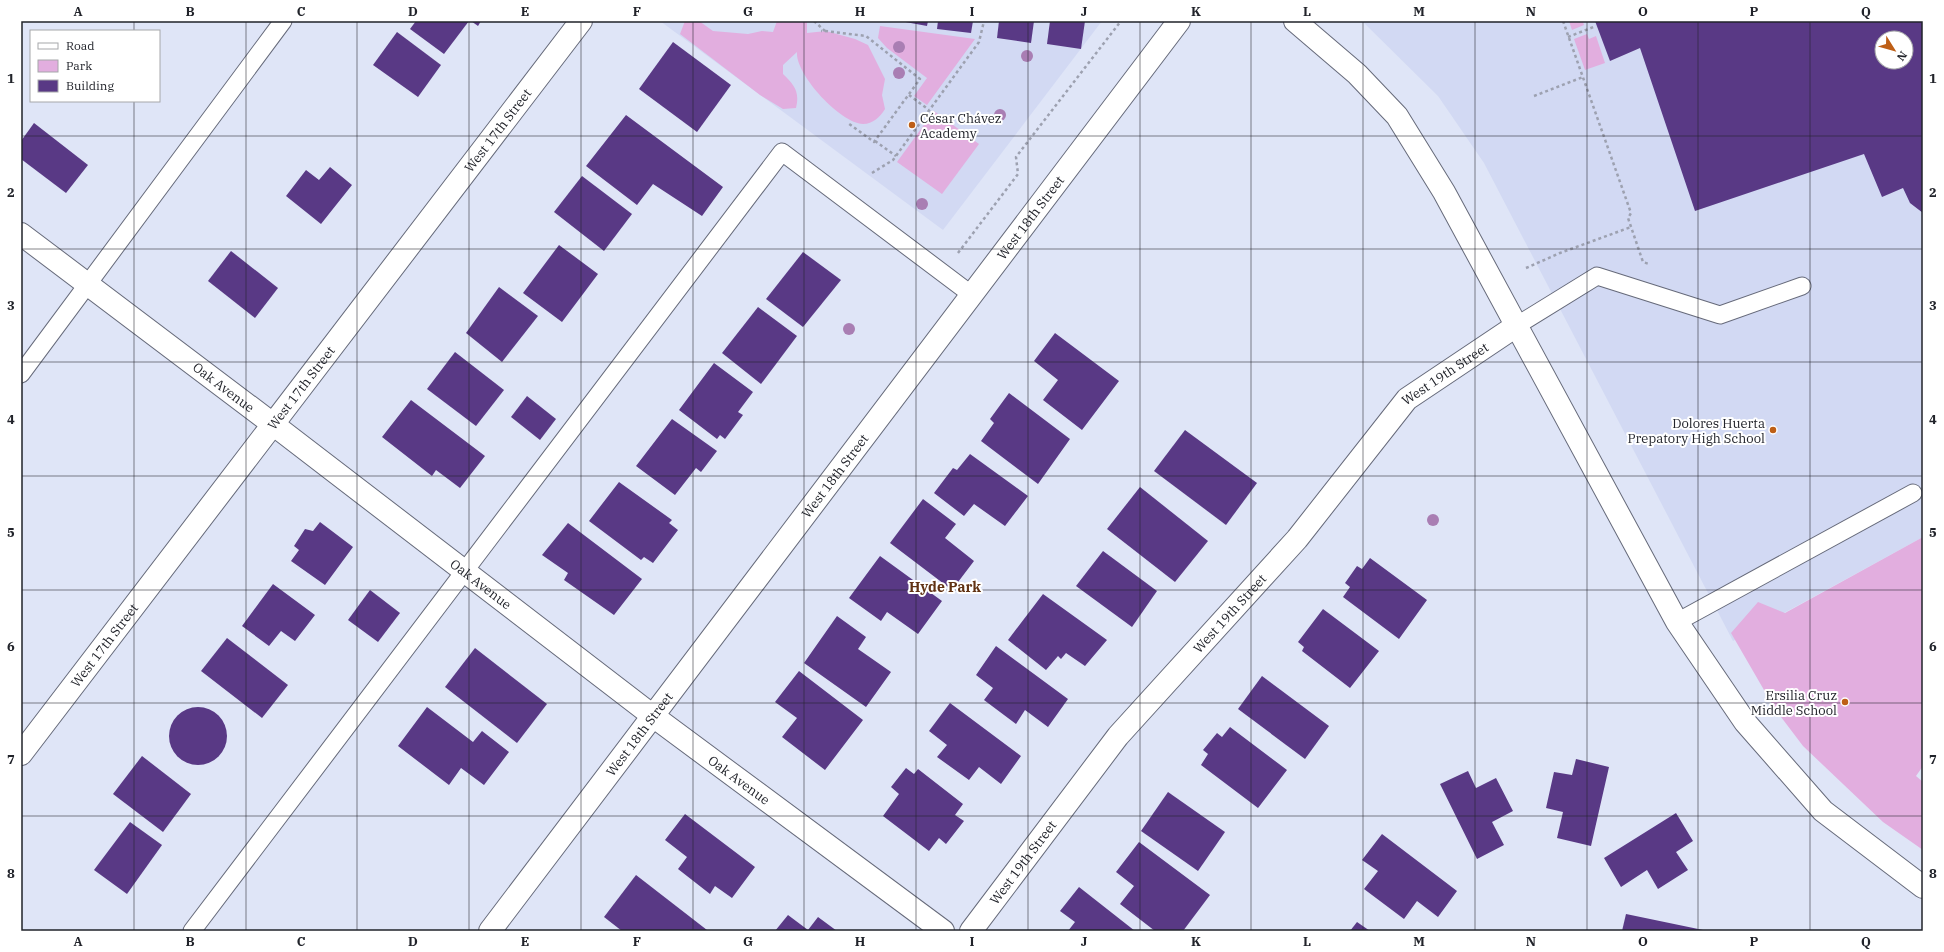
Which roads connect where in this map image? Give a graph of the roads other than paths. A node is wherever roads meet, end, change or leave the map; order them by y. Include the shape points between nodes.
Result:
1 (283, 21) edge
2 (582, 21) edge
3 (1179, 21) edge
4 (1295, 21) edge
5 (21, 234) edge
6 (88, 285) junction
7 (1802, 286) dead end
8 (972, 295) junction
9 (1516, 326) junction
10 (21, 374) edge
11 (274, 425) junction
12 (1913, 493) dead end
13 (464, 570) junction
14 (1677, 622) junction
15 (653, 716) junction
16 (21, 754) edge
17 (1923, 887) edge
18 (192, 931) edge
19 (490, 931) edge
20 (943, 931) edge
21 (971, 931) edge

1 - 6 lane
2 - 11 street, West 17th Street
3 - 8 street, West 18th Street
4 - 9 street via 1358,74 1397,116 1444,192
5 - 6 street, Oak Avenue
6 - 10 lane
6 - 11 street, Oak Avenue
7 - 9 lane via 1720,315 1598,276
8 - 13 lane via 782,152
8 - 15 street, West 18th Street
9 - 14 street
9 - 21 street, West 19th Street via 1408,399 1297,539 1118,736
11 - 13 street, Oak Avenue
11 - 16 street, West 17th Street
12 - 14 lane
13 - 15 street, Oak Avenue
13 - 18 lane
14 - 17 street via 1745,722 1823,811
15 - 19 street, West 18th Street
15 - 20 street, Oak Avenue

